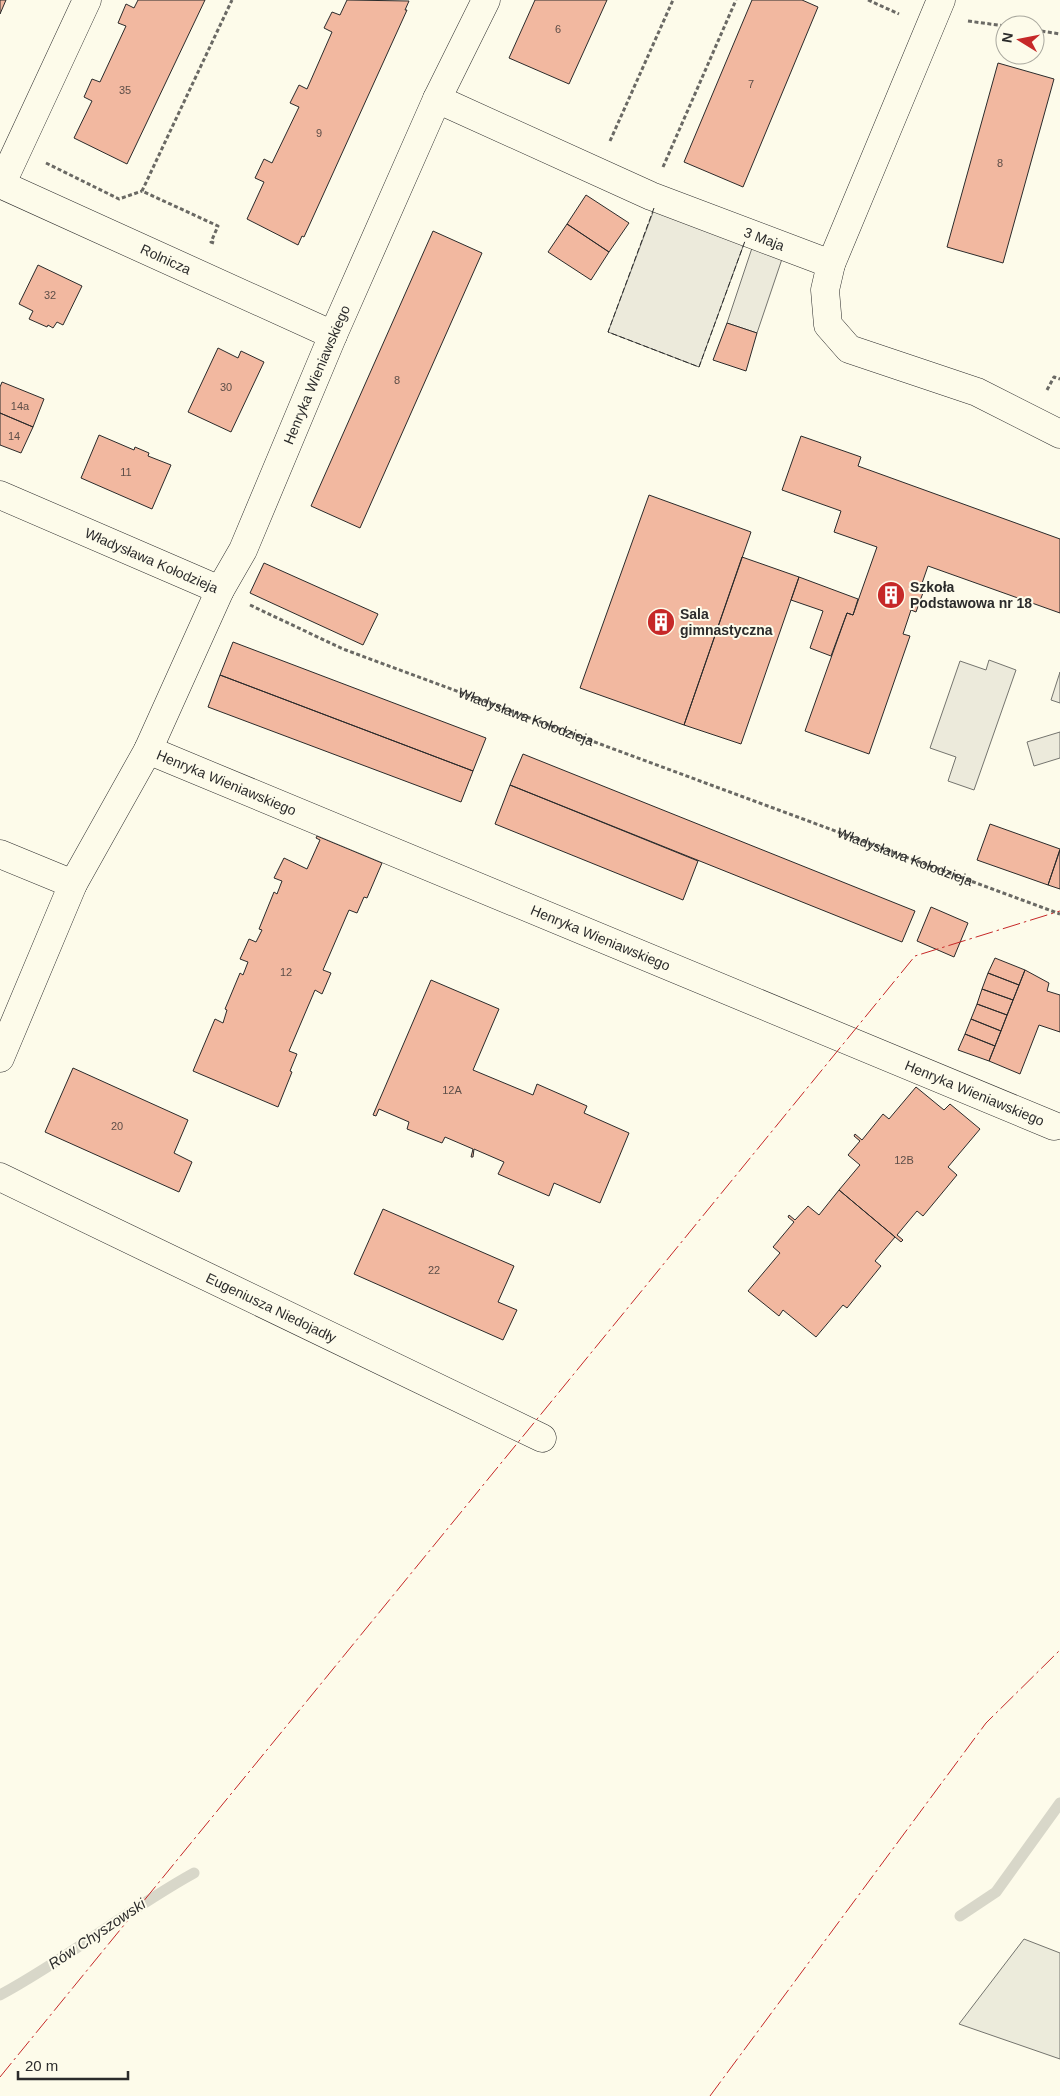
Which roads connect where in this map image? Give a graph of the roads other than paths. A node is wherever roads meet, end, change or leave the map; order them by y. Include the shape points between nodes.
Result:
1 (87, 0) edge
2 (486, 0) edge
3 (941, 0) edge
4 (437, 99) junction
5 (1, 184) edge
6 (831, 264) junction
7 (333, 335) junction
8 (1060, 434) edge
9 (0, 495) edge
10 (220, 590) junction
11 (148, 750) junction
12 (0, 854) edge
13 (73, 884) junction
14 (0, 1058) edge
15 (1054, 1126) dead end
16 (0, 1177) edge
17 (542, 1438) dead end

1 - 5 street
2 - 4 street, Henryka Wieniawskiego
3 - 6 street
4 - 6 street, 3 Maja via 651,196
4 - 7 street, Henryka Wieniawskiego
5 - 7 street, Rolnicza
6 - 8 street via 824,290 828,325 849,349 977,392
7 - 10 street, Henryka Wieniawskiego via 243,550
9 - 10 street, Władysława Kołodzieja
10 - 11 street, Henryka Wieniawskiego
11 - 13 street, Henryka Wieniawskiego
11 - 15 street, Henryka Wieniawskiego
12 - 13 street
13 - 14 street, Henryka Wieniawskiego
16 - 17 street, Eugeniusza Niedojadły

